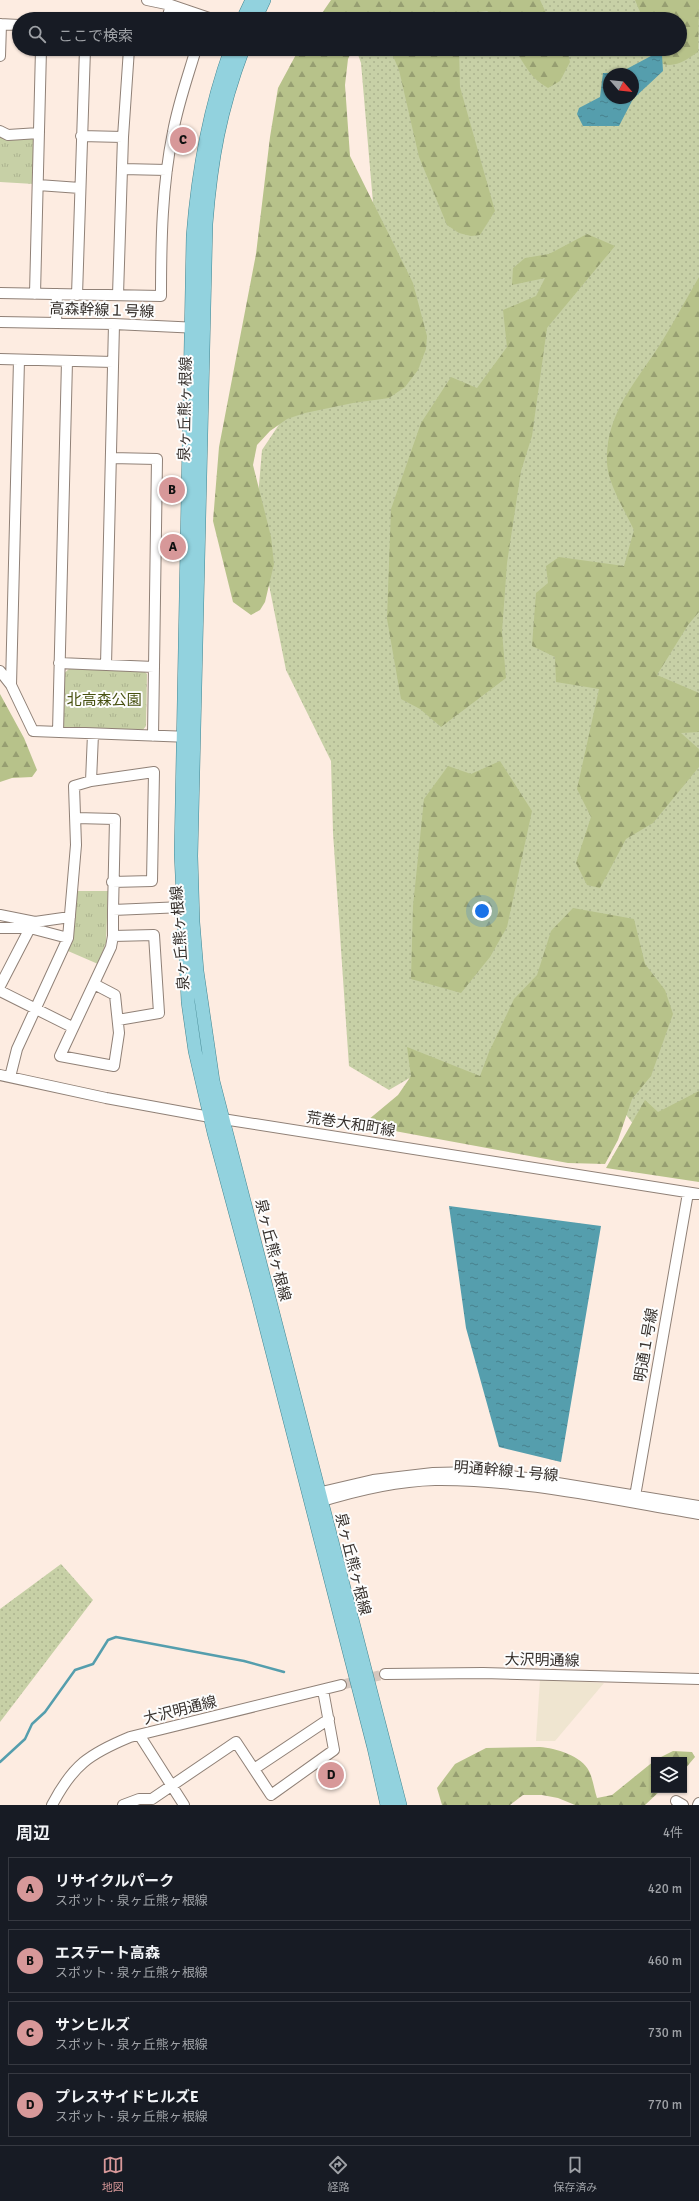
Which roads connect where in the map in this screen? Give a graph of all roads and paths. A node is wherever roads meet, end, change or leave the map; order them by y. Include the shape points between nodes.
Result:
1 (147, 0) edge
2 (252, 0) edge
3 (264, 0) edge
4 (171, 5) junction
5 (169, 12) edge
6 (192, 12) edge
7 (246, 12) edge
8 (258, 12) edge
9 (0, 24) edge
10 (12, 25) edge
11 (0, 56) edge
12 (41, 56) edge
13 (85, 56) edge
14 (129, 56) edge
15 (194, 56) edge
16 (229, 56) edge
17 (241, 56) edge
18 (0, 131) edge
19 (39, 134) junction
20 (81, 136) junction
21 (123, 137) junction
22 (122, 169) junction
23 (167, 170) junction
24 (38, 185) junction
25 (80, 188) junction
26 (0, 293) edge
27 (35, 294) junction
28 (57, 294) junction
29 (77, 295) junction
30 (118, 295) junction
31 (0, 322) edge
32 (56, 323) junction
33 (114, 324) junction
34 (197, 328) junction
35 (0, 359) edge
36 (19, 360) junction
37 (66, 361) junction
38 (113, 362) junction
39 (111, 458) junction
40 (59, 663) junction
41 (106, 665) junction
42 (154, 667) junction
43 (0, 671) edge
44 (11, 685) junction
45 (58, 732) junction
46 (93, 734) junction
47 (153, 736) junction
48 (189, 737) junction
49 (91, 781) junction
50 (76, 818) junction
51 (112, 882) junction
52 (182, 907) junction
53 (113, 910) junction
54 (0, 915) edge
55 (70, 917) junction
56 (0, 928) edge
57 (30, 928) junction
58 (113, 936) junction
59 (68, 938) junction
60 (94, 984) junction
61 (0, 986) edge
62 (0, 991) edge
63 (35, 1008) junction
64 (118, 1020) junction
65 (72, 1027) junction
66 (5, 1076) edge
67 (216, 1118) junction
68 (688, 1193) junction
69 (699, 1194) edge
70 (315, 1498) junction
71 (634, 1499) junction
72 (699, 1506) edge
73 (699, 1514) edge
74 (385, 1674) tunnel mouth
75 (699, 1679) edge
76 (341, 1685) tunnel mouth
77 (323, 1690) junction
78 (329, 1719) junction
79 (140, 1736) junction
80 (254, 1769) junction
81 (171, 1785) junction
82 (52, 1805) edge
83 (124, 1805) edge
84 (184, 1805) edge
85 (387, 1805) edge
86 (400, 1805) edge

1 - 4 street
2 - 7 main road
3 - 8 main road
4 - 5 street
4 - 6 street
9 - 10 street
9 - 11 street
12 - 19 street
13 - 20 street
14 - 21 street
15 - 23 street via 173,130
16 - 34 main road, 泉ヶ丘熊ヶ根線 via 216,93 199,174 193,236
17 - 34 main road, 泉ヶ丘熊ヶ根線 via 221,115 212,164
18 - 19 street via 8,135
19 - 24 street
20 - 21 street
20 - 25 street
21 - 22 street
22 - 23 street
22 - 30 street
23 - 30 street via 161,231 161,296
24 - 25 street
24 - 27 street
25 - 29 street
26 - 27 street
27 - 28 street
28 - 29 street
28 - 32 street
29 - 30 street
31 - 32 street, 高森幹線１号線
32 - 33 street, 高森幹線１号線
33 - 34 street, 高森幹線１号線
33 - 38 street
34 - 48 main road, 泉ヶ丘熊ヶ根線
35 - 36 street
36 - 37 street
36 - 44 street
37 - 38 street
37 - 40 street
38 - 39 street
39 - 41 street
39 - 42 street via 156,460
40 - 41 street
40 - 45 street
41 - 42 street
42 - 47 street
43 - 44 street
44 - 45 street via 33,731
45 - 46 street
46 - 47 street
46 - 49 street
47 - 48 street
48 - 52 main road, 泉ヶ丘熊ヶ根線 via 181,854
48 - 67 main road, 泉ヶ丘熊ヶ根線 via 193,922
49 - 50 street via 74,786
49 - 51 street via 154,772 152,881
50 - 51 street via 114,819
50 - 55 street
51 - 53 street
52 - 53 street
52 - 67 main road, 泉ヶ丘熊ヶ根線 via 191,1027
53 - 58 street
54 - 55 street via 35,922
55 - 59 street
56 - 57 street
57 - 59 street
57 - 61 street
58 - 60 street via 111,947
58 - 64 street via 154,935 159,1013
59 - 63 street
60 - 64 street via 115,995
60 - 65 street
62 - 63 street
63 - 65 street
63 - 66 street
64 - 65 street via 119,1033 114,1066 60,1056
66 - 67 street, 荒巻大和町線
67 - 68 street, 荒巻大和町線
67 - 70 main road, 泉ヶ丘熊ヶ根線
68 - 69 street, 荒巻大和町線
68 - 71 street, 明通１号線
70 - 71 street via 373,1480 433,1473 475,1472 527,1478
70 - 85 main road, 泉ヶ丘熊ヶ根線
70 - 86 main road, 泉ヶ丘熊ヶ根線
71 - 72 street
71 - 73 street
74 - 75 street, 大沢明通線
76 - 77 street, 大沢明通線
77 - 78 street
77 - 79 street, 大沢明通線
78 - 80 street
78 - 80 street via 334,1750 271,1795
79 - 81 street
79 - 82 street, 大沢明通線 via 130,1737 104,1748 79,1764 64,1782
80 - 81 street via 236,1742
81 - 83 street via 152,1799 139,1799
81 - 84 street

